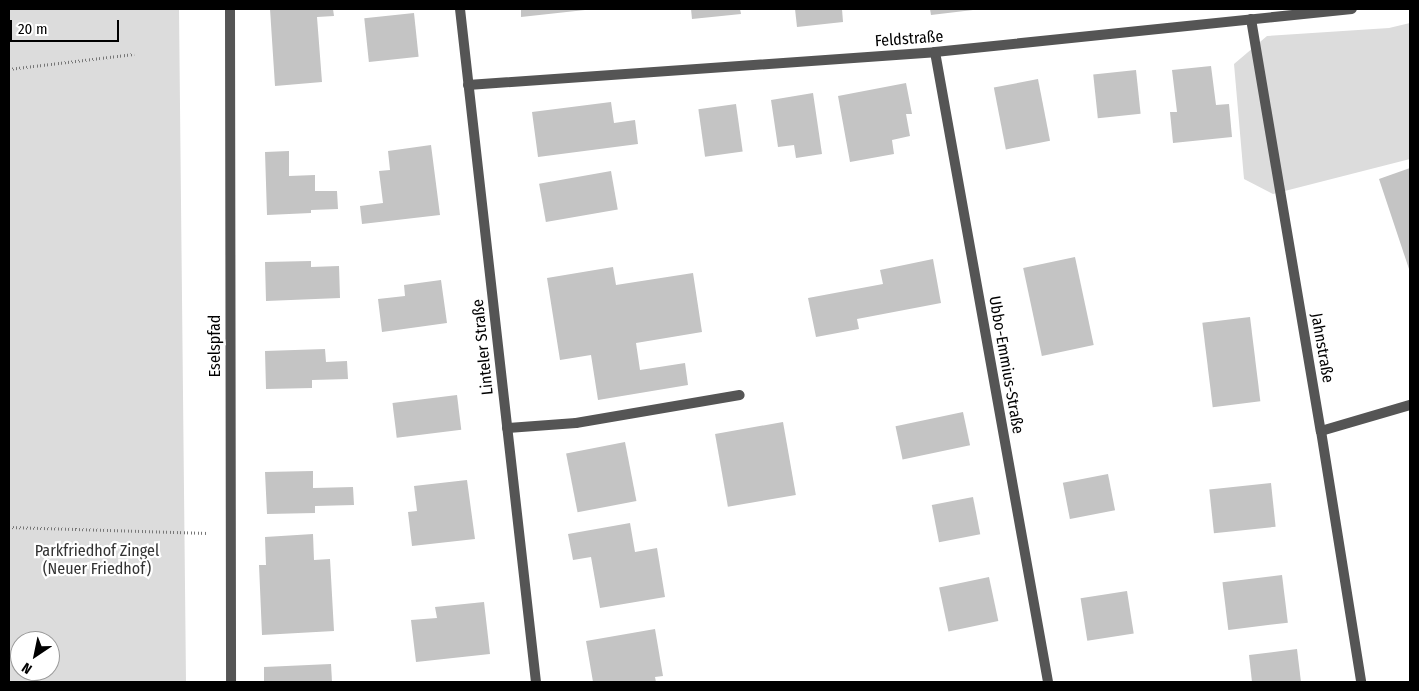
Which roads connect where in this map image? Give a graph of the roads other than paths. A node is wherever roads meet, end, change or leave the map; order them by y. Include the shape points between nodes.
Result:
1 (230, 9) edge
2 (460, 9) edge
3 (1352, 9) edge
4 (1251, 19) junction
5 (935, 52) junction
6 (468, 85) junction
7 (740, 395) dead end
8 (1410, 404) edge
9 (507, 428) junction
10 (1321, 430) junction
11 (230, 682) edge
12 (536, 682) edge
13 (1048, 682) edge
14 (1361, 682) edge

1 - 11 street, Eselspfad
2 - 6 street, Linteler Straße
3 - 4 street, Feldstraße
4 - 5 street, Feldstraße
4 - 10 street, Jahnstraße
5 - 6 street, Feldstraße
5 - 13 street, Ubbo-Emmius-Straße
6 - 9 street, Linteler Straße
7 - 9 street via 576,423
8 - 10 street
9 - 12 street, Linteler Straße
10 - 14 street, Jahnstraße

